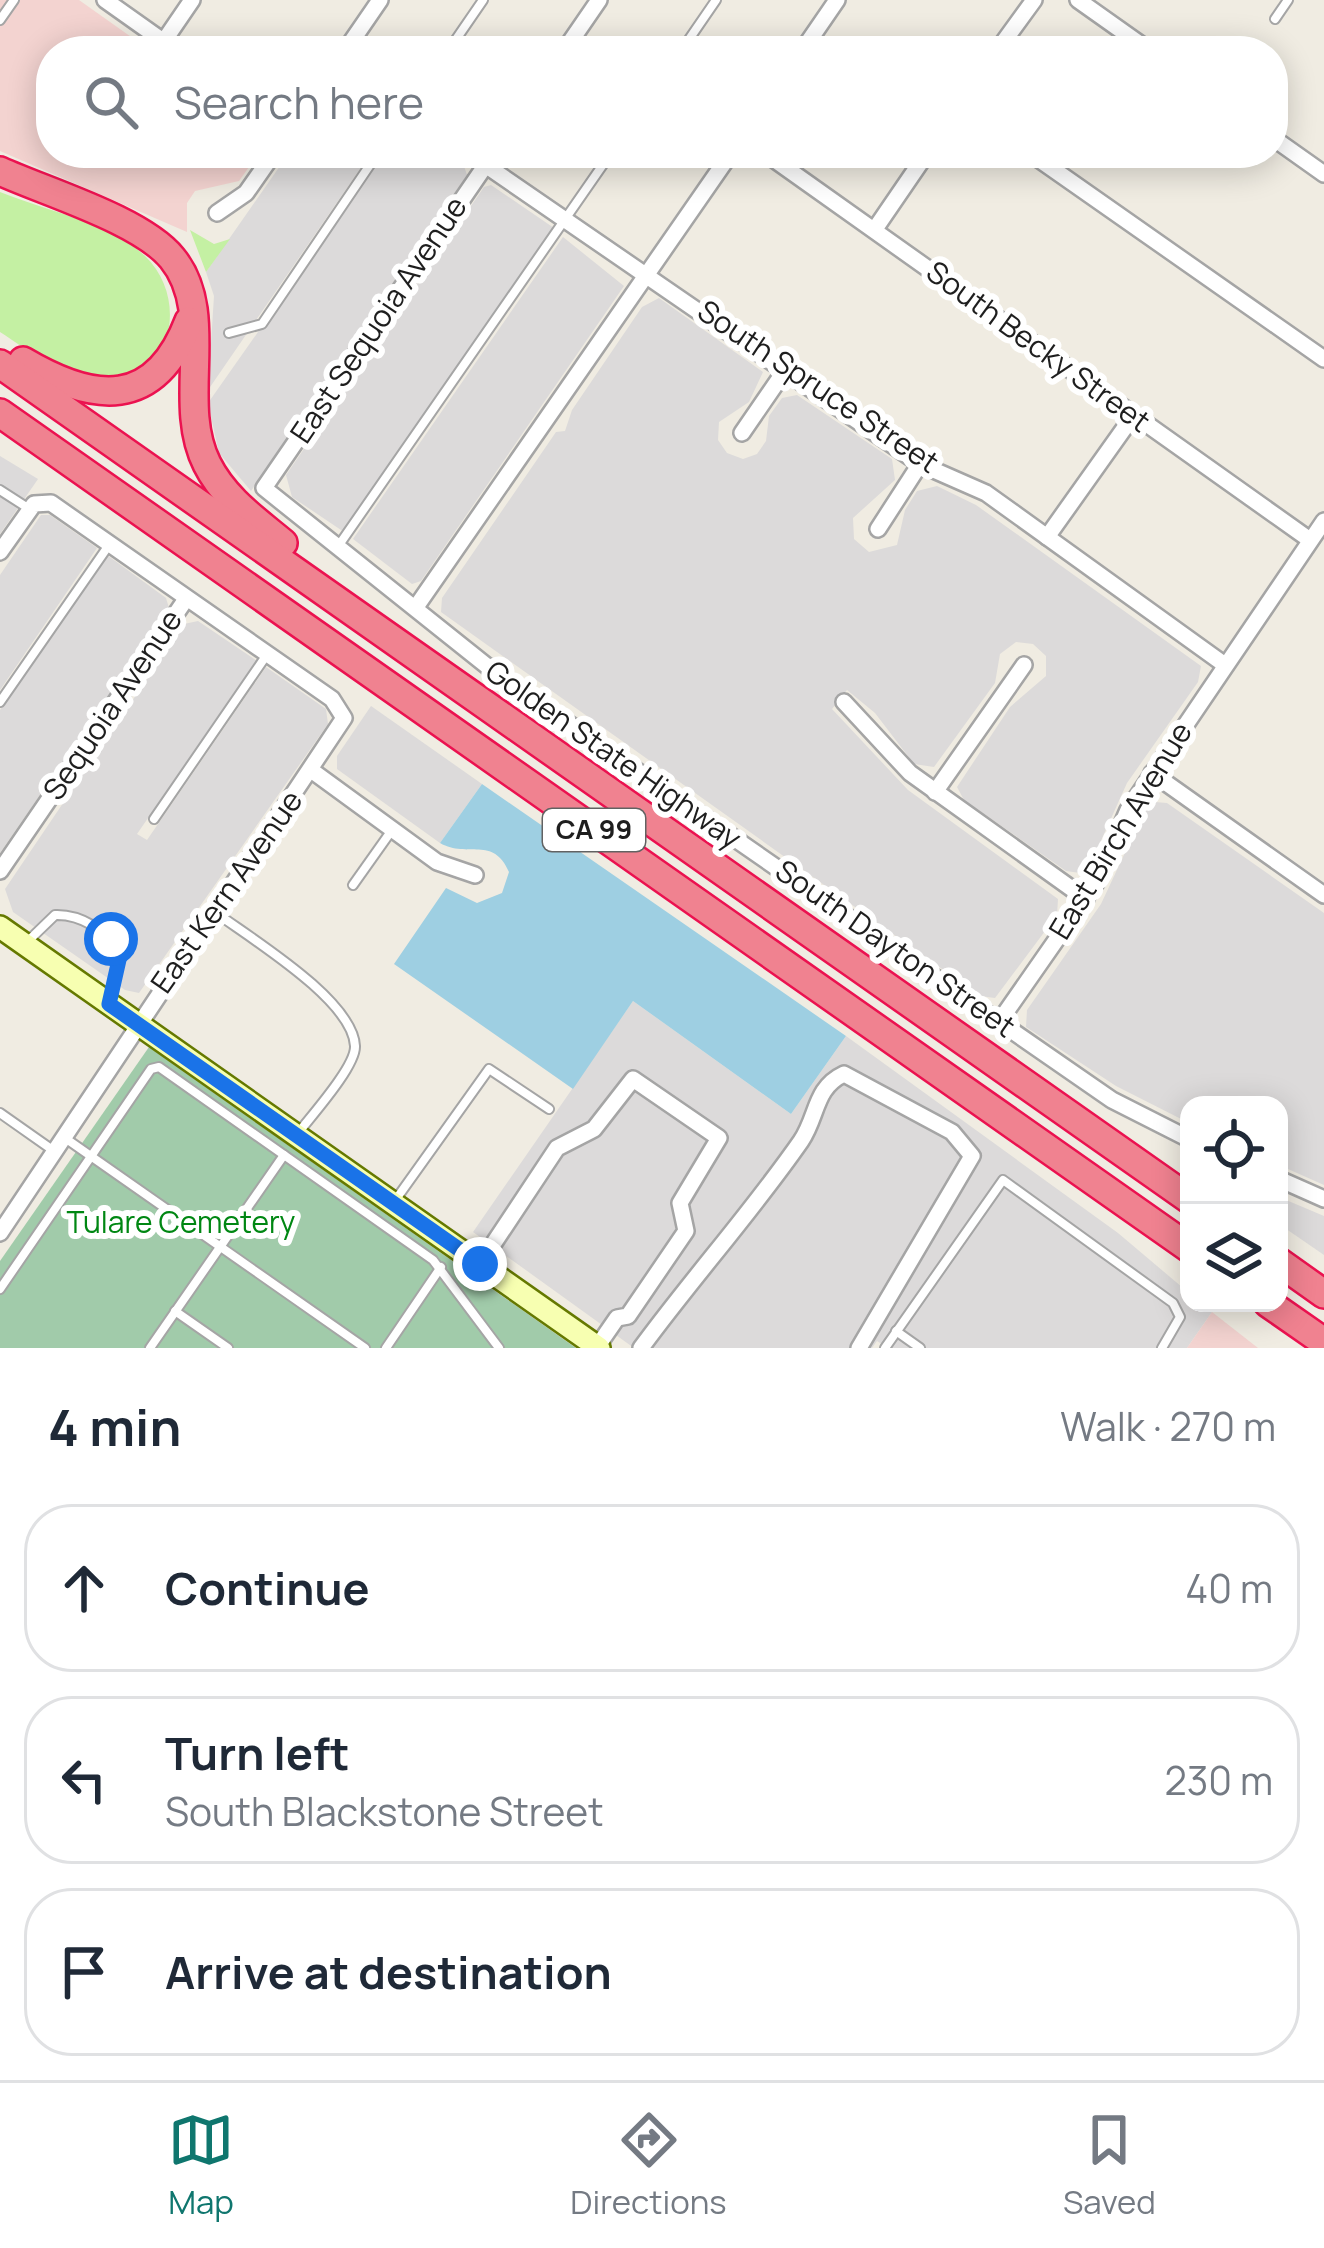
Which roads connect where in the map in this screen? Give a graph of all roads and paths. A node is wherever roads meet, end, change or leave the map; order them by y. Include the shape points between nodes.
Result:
1 (14, 0) edge
2 (105, 0) edge
3 (192, 0) edge
4 (380, 0) edge
5 (483, 0) edge
6 (599, 0) edge
7 (716, 0) edge
8 (837, 0) edge
9 (1034, 0) edge
10 (1078, 0) edge
11 (1288, 0) edge
12 (1, 17) edge
13 (1275, 19) dead end
14 (156, 36) edge
15 (175, 36) edge
16 (355, 36) edge
17 (458, 36) edge
18 (574, 36) edge
19 (691, 36) edge
20 (812, 36) edge
21 (1009, 36) edge
22 (1129, 36) edge
23 (1288, 149) edge
24 (264, 168) edge
25 (368, 168) edge
26 (484, 168) edge
27 (501, 168) edge
28 (600, 168) edge
29 (720, 168) edge
30 (787, 168) edge
31 (917, 168) edge
32 (1051, 168) edge
33 (0, 171) edge
34 (1324, 174) edge
35 (217, 213) dead end
36 (564, 221) junction
37 (875, 229) junction
38 (646, 274) junction
39 (191, 317) junction
40 (229, 333) dead end
41 (0, 347) edge
42 (1324, 359) edge
43 (0, 364) edge
44 (786, 369) junction
45 (0, 413) edge
46 (1133, 416) junction
47 (742, 433) dead end
48 (920, 464) junction
49 (264, 488) joint
50 (0, 490) edge
51 (29, 509) junction
52 (1324, 521) edge
53 (878, 529) dead end
54 (1047, 537) junction
55 (1310, 541) junction
56 (110, 544) junction
57 (339, 545) junction
58 (0, 552) edge
59 (186, 599) junction
60 (416, 607) junction
61 (360, 617) junction
62 (267, 654) junction
63 (1024, 665) dead end
64 (1225, 665) junction
65 (0, 702) edge
66 (844, 703) dead end
67 (311, 770) junction
68 (1152, 773) junction
69 (935, 792) junction
70 (154, 819) dead end
71 (393, 829) junction
72 (0, 871) edge
73 (475, 875) dead end
74 (353, 885) dead end
75 (1324, 895) edge
76 (1086, 899) junction
77 (213, 910) junction
78 (0, 926) edge
79 (25, 944) junction
80 (109, 1004) junction
81 (999, 1022) junction
82 (139, 1024) junction
83 (549, 1108) dead end
84 (0, 1112) edge
85 (1180, 1134) edge
86 (297, 1136) junction
87 (60, 1145) junction
88 (284, 1155) junction
89 (92, 1157) junction
90 (1288, 1183) edge
91 (1180, 1193) edge
92 (1324, 1198) edge
93 (394, 1203) junction
94 (0, 1233) edge
95 (1180, 1242) edge
96 (220, 1246) junction
97 (480, 1264) junction
98 (441, 1267) junction
99 (1288, 1268) edge
100 (0, 1288) edge
101 (1324, 1294) edge
102 (176, 1311) junction
103 (1281, 1312) edge
104 (896, 1331) junction
105 (1324, 1342) edge
106 (598, 1347) edge
107 (150, 1348) edge
108 (228, 1348) edge
109 (365, 1348) edge
110 (386, 1348) edge
111 (499, 1348) edge
112 (641, 1348) edge
113 (859, 1348) edge
114 (885, 1348) edge
115 (920, 1348) edge
116 (1162, 1348) edge

1 - 12 lane
2 - 14 street
3 - 15 street
4 - 16 street
5 - 17 lane
6 - 18 street
7 - 19 lane
8 - 20 street
9 - 21 street
10 - 22 street
11 - 13 lane
23 - 34 street
24 - 35 street
25 - 40 lane via 262,324
26 - 49 street, East Sequoia Avenue
27 - 36 street, South Spruce Street
28 - 36 lane
29 - 38 street
30 - 37 street, South Becky Street
31 - 37 street
32 - 42 street
33 - 39 highway via 162,248 187,283
36 - 38 street, South Spruce Street
36 - 57 lane
37 - 46 street, South Becky Street
38 - 44 street, South Spruce Street
38 - 60 street
39 - 41 highway via 165,365 111,392 68,386
39 - 61 highway via 194,422 208,466 227,496
43 - 61 highway, Golden State Highway / CA 99
44 - 47 street
44 - 48 street, South Spruce Street
45 - 95 highway, CA 99
46 - 54 street
46 - 55 street, South Becky Street
48 - 53 street
48 - 54 street, South Spruce Street via 986,493
49 - 57 street, South Dayton Street
50 - 51 lane
51 - 56 street, East Kern Avenue via 51,503
51 - 58 street
52 - 55 street, East Birch Avenue
54 - 64 street, South Spruce Street
55 - 64 street, East Birch Avenue
56 - 59 street, East Kern Avenue
56 - 65 lane
57 - 60 street, South Dayton Street
59 - 62 street, East Kern Avenue
59 - 72 street, Sequoia Avenue
60 - 81 street, South Dayton Street via 497,674
61 - 91 highway, Golden State Highway / CA 99
62 - 67 street, East Kern Avenue via 342,710
62 - 70 lane
63 - 69 street
64 - 68 street, East Birch Avenue
66 - 69 street
67 - 71 street
67 - 77 street, East Kern Avenue
68 - 75 street
68 - 76 street, East Birch Avenue
69 - 76 street
71 - 73 street via 437,862
71 - 74 lane
76 - 81 street, East Birch Avenue
77 - 82 street, East Kern Avenue
77 - 86 lane via 315,986 349,1025 356,1048 350,1063
78 - 79 main road
79 - 80 main road
79 - 80 lane via 56,915 96,929 121,951
80 - 82 main road
81 - 85 street, South Dayton Street via 1112,1100
82 - 86 main road
82 - 87 street, East Kern Avenue
83 - 93 lane via 489,1069
84 - 87 lane
86 - 93 main road
87 - 89 lane
87 - 94 street, East Kern Avenue
88 - 89 lane via 159,1067
88 - 96 lane
88 - 98 lane
89 - 96 lane
89 - 100 lane
90 - 92 street
93 - 97 main road
96 - 102 lane
96 - 109 lane
97 - 106 main road
97 - 106 street via 557,1148 594,1129 633,1079 719,1138 680,1203 686,1232
98 - 110 lane
98 - 111 lane
99 - 101 highway
102 - 107 lane
102 - 108 lane
103 - 105 highway
104 - 114 lane
104 - 115 lane
104 - 116 lane via 1003,1180 1173,1303 1180,1317
112 - 113 street via 703,1262 751,1214 807,1133 820,1093 844,1074 952,1132 973,1156

